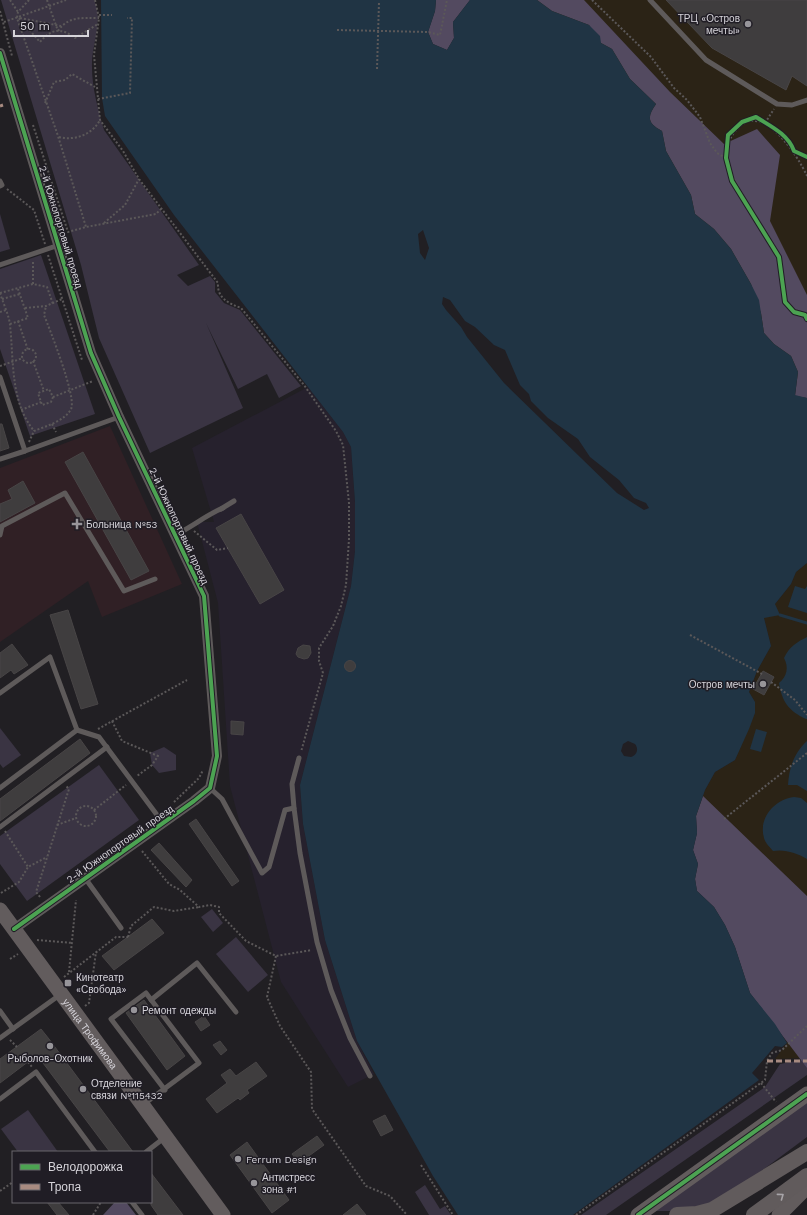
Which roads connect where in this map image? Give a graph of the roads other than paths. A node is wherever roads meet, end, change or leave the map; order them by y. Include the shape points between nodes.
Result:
1 (650, 0) edge
2 (0, 53) edge
3 (807, 100) edge
4 (0, 180) edge
5 (0, 186) edge
6 (59, 245) junction
7 (0, 265) edge
8 (0, 377) edge
9 (119, 417) junction
10 (25, 452) junction
11 (0, 459) edge
12 (234, 501) dead end
13 (0, 535) edge
14 (175, 535) junction
15 (156, 579) dead end
16 (0, 693) edge
17 (78, 730) junction
18 (107, 747) junction
19 (299, 758) road end
20 (0, 788) edge
21 (210, 788) junction
22 (294, 808) junction
23 (160, 819) junction
24 (1, 826) edge
25 (85, 878) junction
26 (0, 910) edge
27 (14, 929) junction
28 (123, 930) road end
29 (61, 994) junction
30 (151, 1000) junction
31 (0, 1011) edge
32 (236, 1012) dead end
33 (13, 1029) junction
34 (0, 1038) edge
35 (370, 1076) dead end
36 (165, 1090) junction
37 (807, 1094) edge
38 (0, 1099) edge
39 (143, 1105) junction
40 (165, 1136) junction
41 (94, 1151) edge
42 (147, 1151) edge
43 (807, 1153) edge
44 (807, 1176) edge
45 (807, 1187) edge
46 (133, 1203) edge
47 (142, 1215) edge
48 (222, 1215) edge
49 (638, 1215) edge
50 (677, 1215) edge
51 (724, 1215) edge
52 (754, 1215) edge
53 (779, 1215) edge

1 - 3 lane via 706,60 777,104
2 - 6 street, 2-й Южнопортовый проезд
4 - 5 lane
6 - 7 lane
6 - 9 street, 2-й Южнопортовый проезд via 91,353
8 - 10 lane
9 - 10 lane
9 - 14 street, 2-й Южнопортовый проезд
10 - 11 lane
12 - 14 lane
13 - 15 lane via 2,526 65,493 124,591
14 - 21 street, 2-й Южнопортовый проезд via 204,596 217,756
16 - 17 lane via 50,657
17 - 18 lane via 99,737
17 - 20 lane
18 - 23 lane
18 - 24 lane
19 - 22 lane via 292,784
21 - 22 lane via 222,799 262,873 269,867 285,810
21 - 23 street, 2-й Южнопортовый проезд
22 - 35 lane via 319,949 331,990 350,1038
23 - 25 street, 2-й Южнопортовый проезд
25 - 27 street, 2-й Южнопортовый проезд
25 - 28 lane
26 - 27 main road, улица Трофимова
27 - 29 main road, улица Трофимова
29 - 33 lane
29 - 39 main road, улица Трофимова
30 - 32 lane via 197,963
30 - 36 lane via 200,1063
30 - 36 lane via 146,993 111,1019
31 - 33 lane
33 - 34 lane
36 - 39 lane
37 - 49 main road
38 - 41 lane via 36,1072
39 - 40 main road, улица Трофимова
40 - 42 lane
40 - 48 main road, улица Трофимова
43 - 50 main road via 712,1210
43 - 51 main road
52 -> 44 main road
45 - 53 main road
46 - 47 lane

